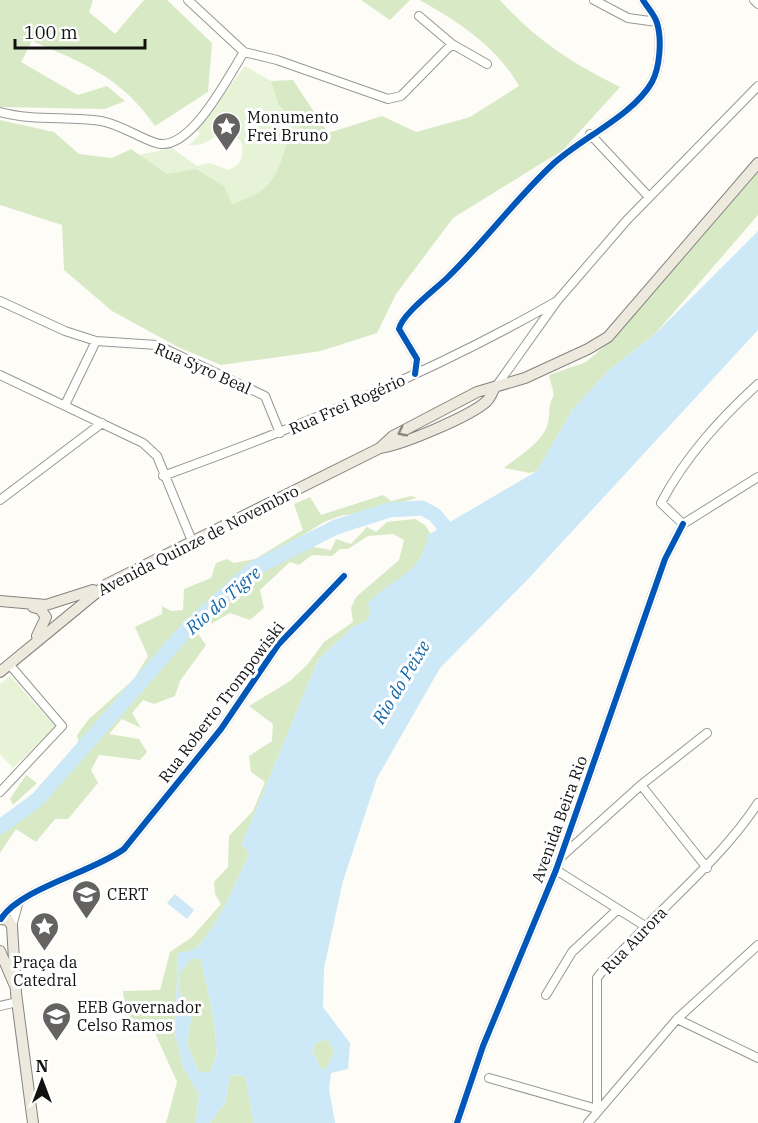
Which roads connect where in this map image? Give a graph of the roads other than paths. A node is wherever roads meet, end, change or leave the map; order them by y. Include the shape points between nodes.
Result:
1 (188, 0) edge
2 (594, 0) edge
3 (643, 0) edge
4 (754, 0) edge
5 (758, 4) edge
6 (419, 16) dead end
7 (657, 22) junction
8 (452, 44) junction
9 (244, 52) junction
10 (487, 64) dead end
11 (758, 86) edge
12 (0, 112) edge
13 (590, 134) junction
14 (758, 163) edge
15 (649, 197) junction
16 (0, 301) edge
17 (557, 301) junction
18 (96, 340) junction
19 (415, 374) junction
20 (0, 375) edge
21 (758, 384) edge
22 (494, 389) junction
23 (65, 405) junction
24 (453, 406) junction
25 (465, 414) junction
26 (427, 418) junction
27 (102, 423) junction
28 (427, 431) junction
29 (280, 433) junction
30 (380, 448) junction
31 (163, 476) junction
32 (758, 477) edge
33 (0, 500) edge
34 (683, 524) junction
35 (192, 541) junction
36 (344, 576) dead end
37 (107, 584) junction
38 (0, 601) edge
39 (58, 603) junction
40 (24, 604) junction
41 (60, 621) junction
42 (32, 644) junction
43 (4, 668) edge
44 (707, 733) dead end
45 (641, 785) junction
46 (0, 792) edge
47 (758, 803) edge
48 (560, 858) junction
49 (707, 868) junction
50 (556, 870) junction
51 (19, 900) junction
52 (618, 909) junction
53 (1, 919) edge
54 (645, 926) junction
55 (12, 928) junction
56 (0, 939) edge
57 (758, 945) edge
58 (0, 951) edge
59 (15, 987) junction
60 (546, 995) dead end
61 (17, 1002) junction
62 (0, 1006) edge
63 (677, 1019) junction
64 (758, 1058) edge
65 (489, 1078) dead end
66 (597, 1109) junction
67 (33, 1123) edge
68 (457, 1123) edge
69 (588, 1123) edge

1 - 9 street
2 - 7 street via 628,18
3 - 7 street
4 - 5 street
6 - 8 street
7 - 13 street via 660,49 652,81 625,111
8 - 9 street via 395,99
8 - 10 street
9 - 12 street via 200,121 186,136 172,143 158,144 101,121
11 - 15 street, Rua Frei Rogério
13 - 15 street
13 - 19 street via 553,164 470,256 402,318 399,329 417,359
14 - 22 main road, Avenida Quinze de Novembro via 608,337 561,362
15 - 17 street, Rua Frei Rogério
16 - 18 street, Rua Syro Beal via 65,331
17 - 19 street, Rua Frei Rogério
17 - 22 street, Rua Frei Rogério
18 - 23 street
18 - 29 street, Rua Syro Beal via 157,345 266,396
19 - 29 street, Rua Frei Rogério
20 - 23 street
21 - 34 street via 678,471 661,503
22 - 24 main road, Avenida Quinze de Novembro via 477,392
22 - 25 main road, Avenida Quinze de Novembro via 487,400
23 - 27 street
24 - 25 main road
24 - 26 main road, Avenida Quinze de Novembro
25 - 28 main road, Avenida Quinze de Novembro
26 - 28 main road
26 -> 30 main road, Avenida Quinze de Novembro via 393,436
27 - 31 street via 152,450
27 - 33 street
28 - 30 main road, Avenida Quinze de Novembro via 400,444
29 - 31 street, Rua Frei Rogério
30 - 35 main road, Avenida Quinze de Novembro
31 - 35 street
32 - 34 street
34 - 48 street, Avenida Beira Rio via 665,559
35 - 37 main road, Avenida Quinze de Novembro
36 - 51 street, Rua Roberto Trompowiski via 278,645 221,729 124,849 107,861
37 - 39 main road
37 - 41 main road, Avenida Quinze de Novembro
38 - 40 main road
39 - 40 main road
39 - 41 main road via 54,613
40 - 42 main road via 40,609 46,617
41 - 42 main road, Avenida Quinze de Novembro
42 - 43 main road, Avenida Quinze de Novembro
43 - 46 street via 63,726
44 - 45 street
45 - 48 street
45 - 49 street
47 - 49 street, Rua Aurora
48 - 50 street, Avenida Beira Rio
49 - 54 street, Rua Aurora
50 - 52 street
50 - 68 street, Avenida Beira Rio via 483,1046
51 - 53 street, Rua Roberto Trompowiski
51 - 55 street
52 - 54 street
52 - 60 street via 572,952
53 - 55 main road via 8,920
54 - 66 street, Rua Aurora via 597,978
55 - 56 main road via 7,938
55 - 59 main road
57 - 63 street
58 - 59 main road
59 - 61 main road
61 - 62 street
61 - 67 main road
63 - 64 street
63 - 66 street
65 - 66 street
66 - 69 street

